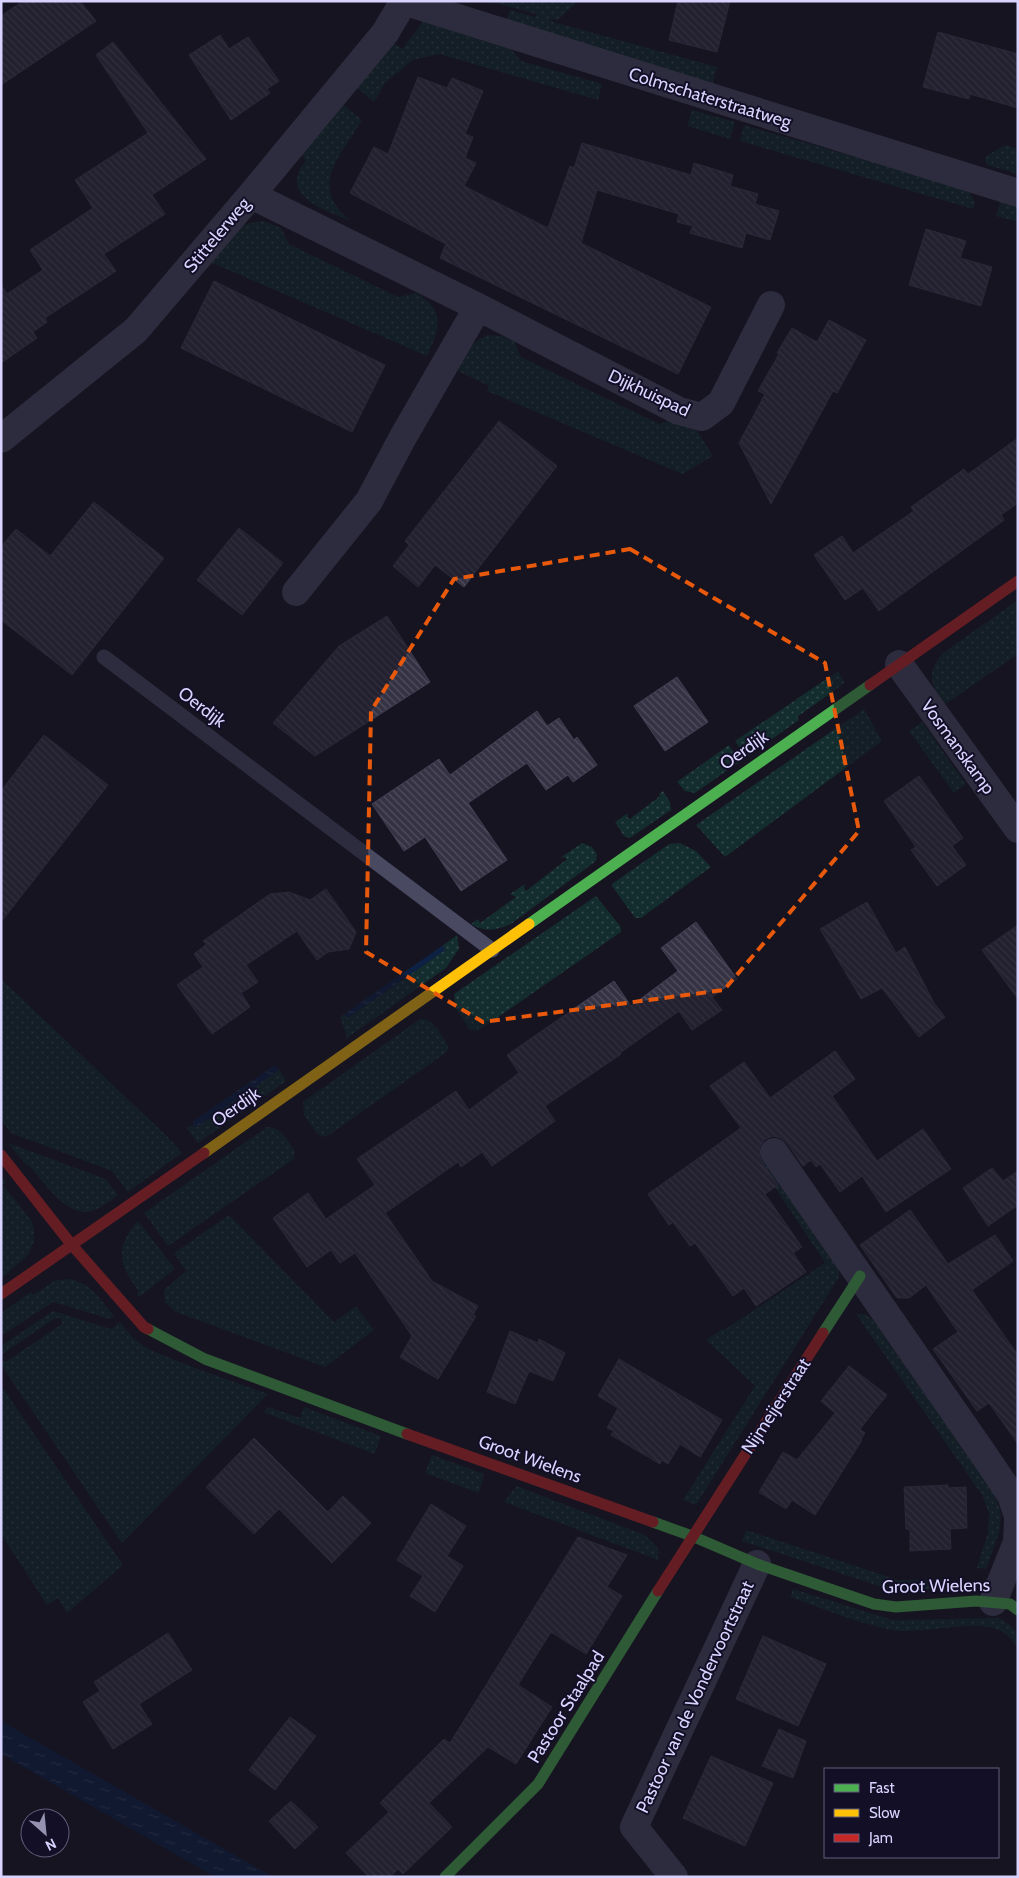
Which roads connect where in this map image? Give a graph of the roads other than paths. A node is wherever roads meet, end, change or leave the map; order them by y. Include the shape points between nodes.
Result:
1 (404, 2) edge
2 (1018, 193) edge
3 (251, 196) junction
4 (771, 304) dead end
5 (478, 307) junction
6 (1, 439) edge
7 (1018, 581) edge
8 (296, 592) dead end
9 (104, 657) dead end
10 (899, 664) junction
11 (1018, 829) edge
12 (492, 950) junction
13 (774, 1152) dead end
14 (1, 1155) edge
15 (71, 1244) junction
16 (860, 1276) junction
17 (1, 1294) edge
18 (1018, 1517) edge
19 (692, 1536) junction
20 (757, 1564) junction
21 (1005, 1606) edge
22 (446, 1877) edge
23 (674, 1877) edge

1 - 2 street, Colmschaterstraatweg
1 - 3 street, Stittelerweg via 385,33
3 - 5 street, Dijkhuispad
3 - 6 street, Stittelerweg via 136,330
4 - 5 street, Dijkhuispad via 721,403 702,416 679,411
5 - 8 street via 369,501
7 - 10 street, Oerdijk
9 - 12 lane, Oerdijk
10 - 11 street, Vosmanskamp
10 - 12 street, Oerdijk
12 - 15 street, Oerdijk
13 - 16 street
14 - 15 street, Groot Wielens
15 - 17 street, Oerdijk
15 - 19 street, Groot Wielens via 144,1327 206,1359
16 - 18 street via 1011,1495
16 - 19 street, Nijmeijerstraat
18 - 21 street
19 - 20 street, Groot Wielens
19 - 22 street, Pastoor Staalpad via 538,1784
20 - 21 street, Groot Wielens via 874,1604 896,1607 976,1602
20 - 23 street, Pastoor van de Vondervoortstraat via 634,1827

